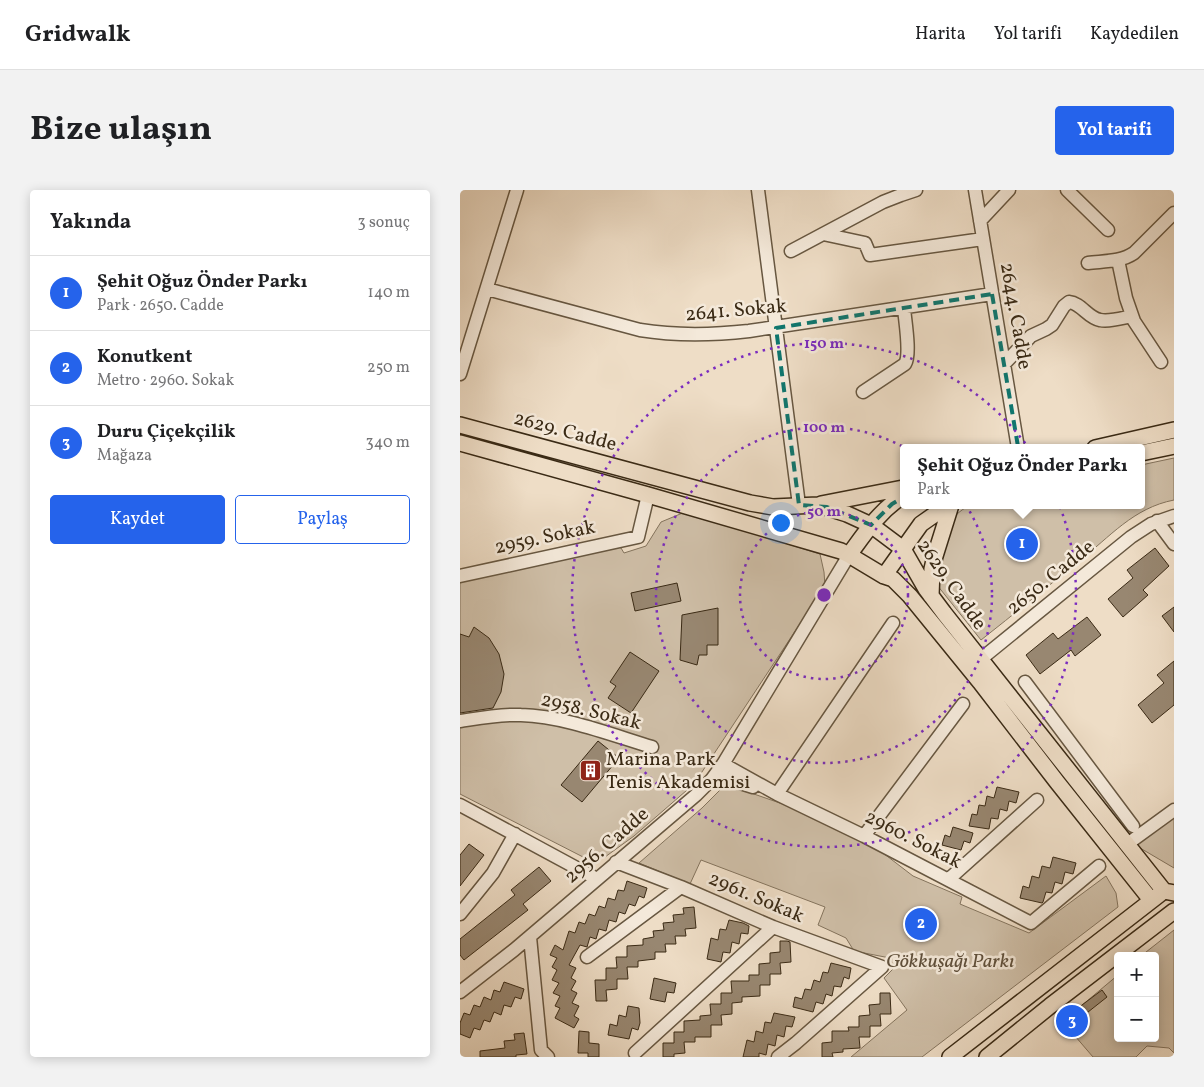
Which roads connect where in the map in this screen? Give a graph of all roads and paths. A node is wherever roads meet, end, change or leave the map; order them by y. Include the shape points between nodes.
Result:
1 (517, 190) edge
2 (758, 190) edge
3 (916, 190) edge
4 (975, 190) edge
5 (1009, 190) edge
6 (1067, 190) edge
7 (1174, 213) edge
8 (980, 221) junction
9 (1108, 230) dead end
10 (823, 234) junction
11 (983, 239) junction
12 (792, 251) dead end
13 (1118, 260) junction
14 (1088, 263) dead end
15 (486, 289) junction
16 (992, 294) junction
17 (904, 308) junction
18 (1132, 316) junction
19 (776, 328) junction
20 (1161, 362) dead end
21 (1004, 364) junction
22 (460, 374) edge
23 (863, 392) dead end
24 (460, 425) edge
25 (1174, 430) edge
26 (460, 443) edge
27 (1017, 444) edge
28 (1113, 444) edge
29 (1174, 446) edge
30 (1145, 452) edge
31 (900, 489) edge
32 (648, 495) junction
33 (900, 498) edge
34 (799, 505) junction
35 (818, 505) junction
36 (944, 509) edge
37 (949, 509) edge
38 (1174, 516) edge
39 (1157, 521) junction
40 (871, 525) junction
41 (1174, 544) edge
42 (903, 548) junction
43 (849, 555) junction
44 (460, 576) edge
45 (884, 576) junction
46 (931, 596) junction
47 (893, 623) dead end
48 (981, 659) junction
49 (1025, 682) dead end
50 (963, 704) dead end
51 (460, 721) edge
52 (1071, 744) junction
53 (652, 747) dead end
54 (1055, 755) junction
55 (723, 764) junction
56 (716, 775) junction
57 (777, 794) junction
58 (1037, 800) dead end
59 (462, 810) edge
60 (1174, 810) edge
61 (1133, 826) dead end
62 (515, 834) junction
63 (864, 836) junction
64 (1126, 845) junction
65 (616, 862) junction
66 (1099, 866) dead end
67 (597, 879) junction
68 (949, 879) junction
69 (681, 887) junction
70 (1171, 889) edge
71 (1151, 900) junction
72 (1174, 910) edge
73 (460, 914) edge
74 (773, 927) junction
75 (530, 937) junction
76 (514, 950) junction
77 (587, 958) dead end
78 (533, 972) junction
79 (460, 992) edge
80 (635, 1053) dead end
81 (541, 1055) edge
82 (778, 1057) edge
83 (950, 1057) edge
84 (987, 1057) edge

1 - 15 street
2 - 19 street
3 - 10 street via 883,202
4 - 8 street, 2644. Cadde
5 - 8 street
6 - 9 street
7 - 13 street via 1134,253
8 - 11 street, 2644. Cadde
10 - 11 street via 865,243 870,255
10 - 12 street
11 - 16 street, 2644. Cadde
13 - 14 street
13 - 18 street
15 - 19 street, 2641. Sokak via 656,333 716,334
15 - 22 street
16 - 17 street, 2641. Sokak
16 - 21 street, 2644. Cadde
17 - 19 street, 2641. Sokak
17 - 23 street via 908,352 905,364
18 - 20 street
18 - 21 street via 1101,321 1069,302 1052,324 1031,336
19 - 34 street
21 - 27 street, 2644. Cadde
24 - 34 main road, 2629. Cadde via 750,503 773,507
25 - 28 main road
26 - 32 main road, 2629. Cadde
29 - 30 main road
31 - 35 main road
32 - 43 main road, 2629. Cadde
32 - 44 street, 2959. Sokak via 638,537
33 - 40 main road
34 - 35 main road, 2629. Cadde
35 - 40 main road, 2629. Cadde
36 - 42 main road via 921,524
37 - 46 main road via 932,569
38 - 39 street, 2650. Cadde
39 - 41 street
39 - 48 street, 2650. Cadde via 1131,537
40 - 42 main road, 2629. Cadde
40 - 43 main road
42 - 45 main road
42 - 46 main road, 2629. Cadde
43 - 45 main road, 2629. Cadde
43 - 55 street, 2956. Cadde
45 - 71 main road, 2629. Cadde via 893,579 917,604
46 - 48 main road, 2629. Cadde
47 - 57 street
48 - 54 main road, 2629. Cadde
49 - 52 street
50 - 63 street
51 - 53 street, 2958. Sokak via 504,715 541,717
52 - 54 street
52 - 61 street
54 - 64 main road, 2629. Cadde
55 - 56 street, 2956. Cadde
55 - 57 street, 2960. Sokak
56 - 57 street, 2960. Sokak
56 - 65 street, 2956. Cadde
57 - 63 street, 2960. Sokak
58 - 68 street
59 - 62 street
60 - 64 street
62 - 67 street
62 - 73 street via 492,873
63 - 68 street, 2960. Sokak
64 - 70 main road, 2629. Cadde
65 - 67 street, 2956. Cadde
65 - 69 street, 2961. Sokak
66 - 68 street, 2960. Sokak via 1031,923
67 - 75 street, 2956. Cadde
69 - 74 street, 2961. Sokak
69 - 77 street
70 - 71 main road
71 - 72 main road
71 - 83 main road
72 - 84 main road
74 - 80 street
74 - 82 street, 2961. Sokak via 882,967
75 - 76 street, 2956. Cadde
75 - 78 street
76 - 78 street
76 - 79 street, 2956. Cadde
78 - 81 street

